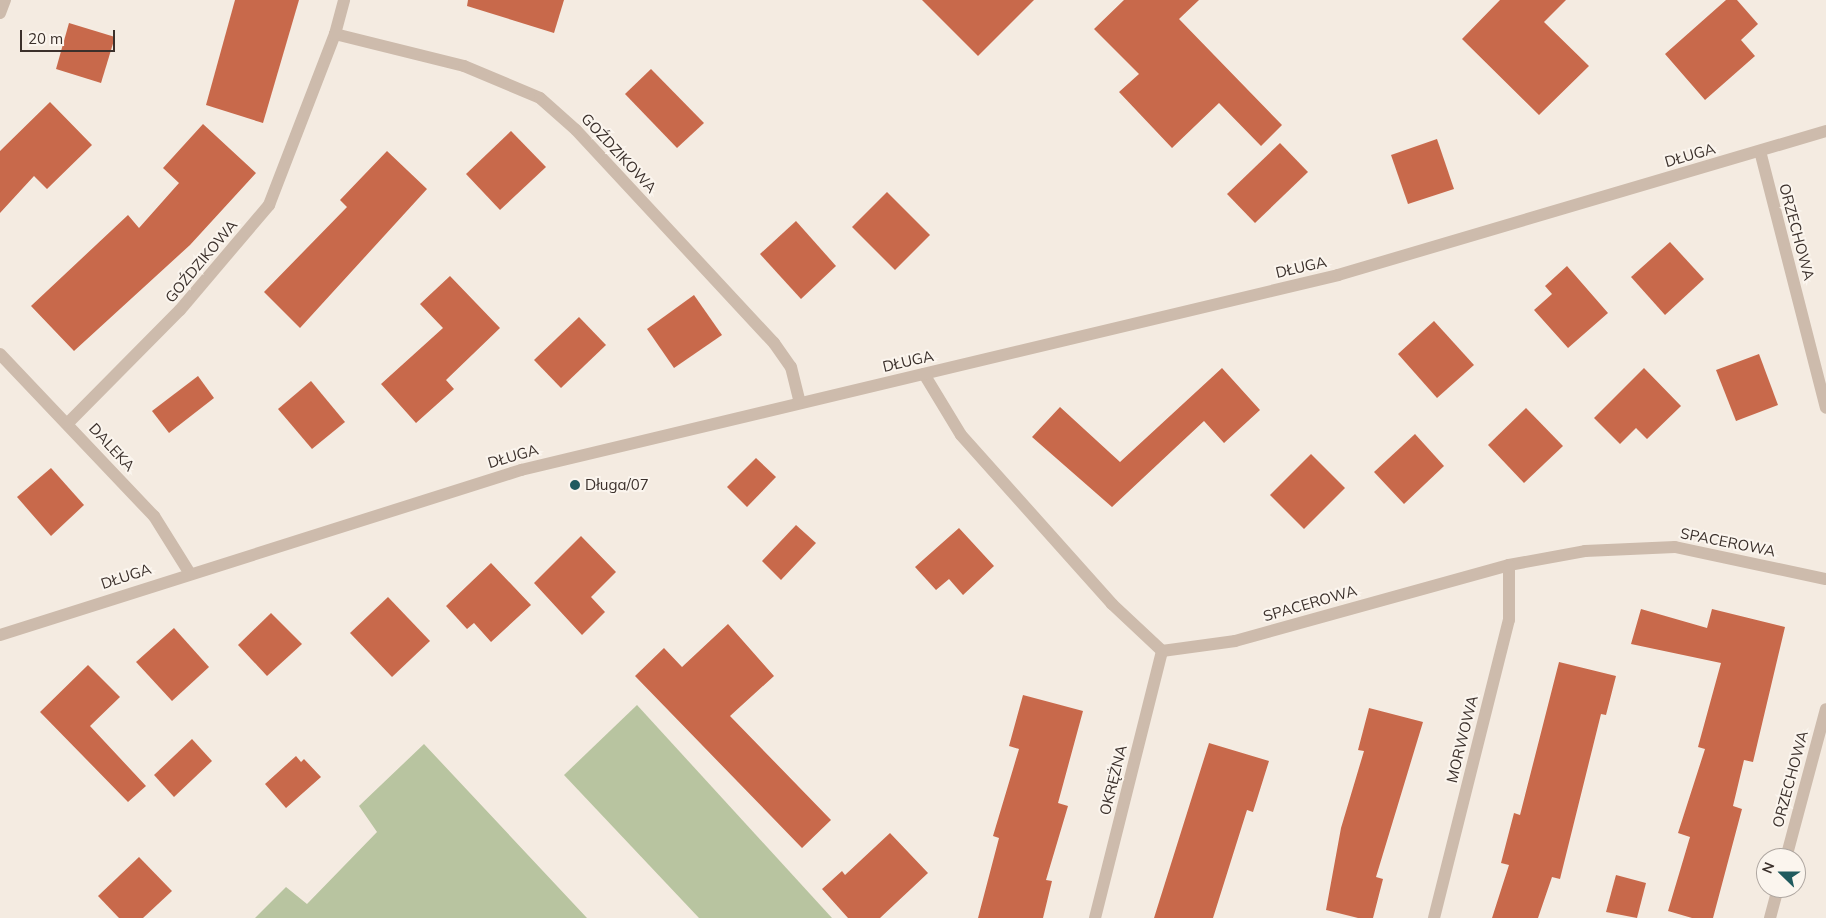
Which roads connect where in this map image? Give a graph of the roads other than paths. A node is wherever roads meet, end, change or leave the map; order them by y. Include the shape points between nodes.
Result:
1 (5, 0) edge
2 (344, 0) edge
3 (0, 13) edge
4 (335, 34) junction
5 (1826, 131) edge
6 (1760, 151) junction
7 (0, 354) edge
8 (924, 374) junction
9 (800, 402) junction
10 (1826, 408) edge
11 (68, 423) junction
12 (1510, 566) junction
13 (188, 572) junction
14 (1826, 579) edge
15 (0, 635) edge
16 (1162, 651) junction
17 (1826, 708) edge
18 (1789, 848) edge
19 (1775, 898) edge
20 (1094, 918) edge
21 (1434, 918) edge
22 (1770, 918) edge

1 - 3 street
2 - 4 street, GOŹDZIKOWA
4 - 9 street, GOŹDZIKOWA via 464,66 540,98 576,130 774,343 791,368
4 - 11 street, GOŹDZIKOWA via 269,205 180,310
5 - 6 street, DŁUGA
6 - 8 street, DŁUGA via 1338,275
6 - 10 street, ORZECHOWA
7 - 11 street, DALEKA
8 - 9 street, DŁUGA
8 - 16 street via 961,434 1112,604
9 - 13 street, DŁUGA via 521,470
11 - 13 street, DALEKA via 154,516
12 - 14 street, SPACEROWA via 1585,551 1675,548
12 - 16 street, SPACEROWA via 1235,641
12 - 21 street, MORWOWA via 1509,620
13 - 15 street, DŁUGA
16 - 20 street, OKRĘŻNA
17 - 18 street, ORZECHOWA
19 - 22 street

